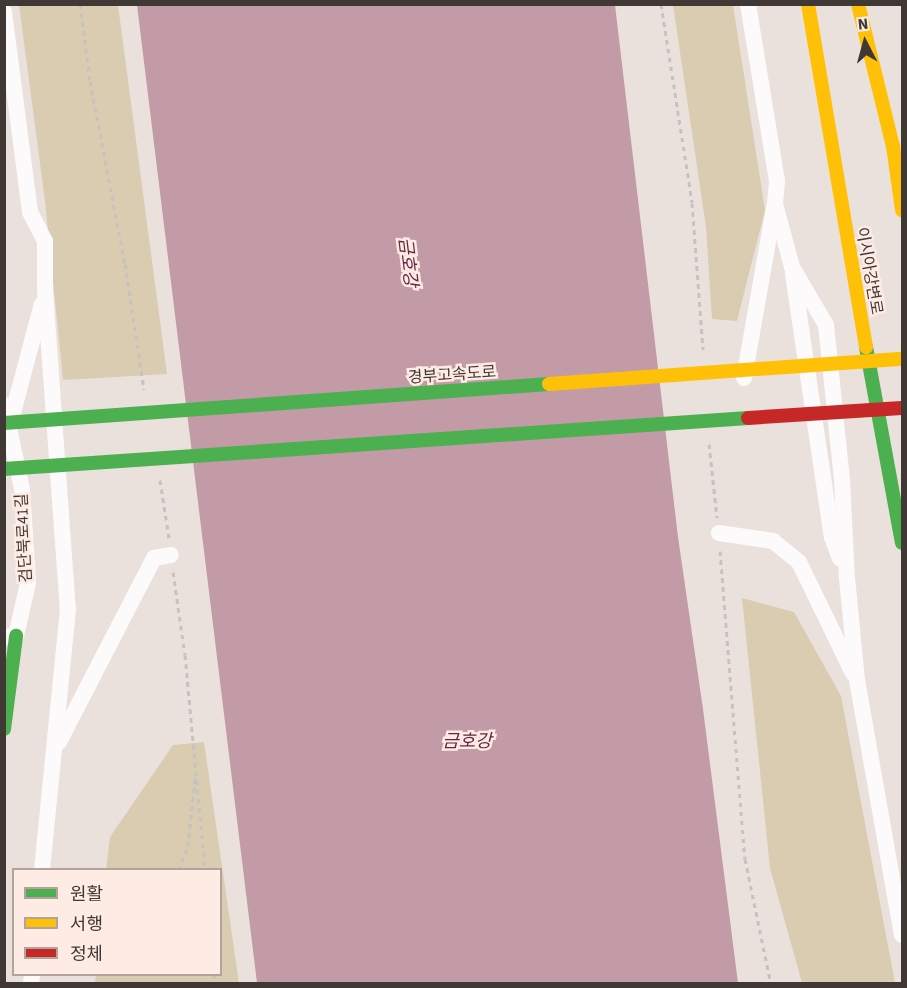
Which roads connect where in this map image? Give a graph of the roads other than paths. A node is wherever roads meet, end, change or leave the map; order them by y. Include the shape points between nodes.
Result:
1 (748, 4) edge
2 (808, 4) edge
3 (858, 4) edge
4 (4, 12) edge
5 (775, 204) junction
6 (903, 210) edge
7 (792, 267) junction
8 (45, 291) junction
9 (903, 359) edge
10 (705, 384) road end
11 (4, 405) edge
12 (903, 408) edge
13 (7, 425) edge
14 (4, 469) edge
15 (719, 533) road end
16 (903, 543) edge
17 (171, 555) dead end
18 (847, 578) junction
19 (10, 637) edge
20 (857, 681) junction
21 (4, 729) edge
22 (54, 751) junction
23 (42, 868) edge
24 (903, 935) edge

1 - 5 street via 777,181
2 - 16 main road, 이시아강변로 via 842,215
3 - 6 main road via 893,146
4 - 8 street via 30,213 45,241
5 - 7 street
5 - 10 street via 744,380
7 - 18 street via 832,537
7 - 18 street via 826,325 842,480
8 - 13 street
8 - 22 street via 68,609
9 - 13 main road, 경부고속도로
11 - 13 street, 검단북로41길
12 - 14 main road
13 - 19 street, 검단북로41길 via 22,489 28,583
15 - 20 street via 773,541 799,562
17 - 22 street via 154,558
18 - 20 street
19 - 21 main road
20 - 24 street
22 - 23 street

